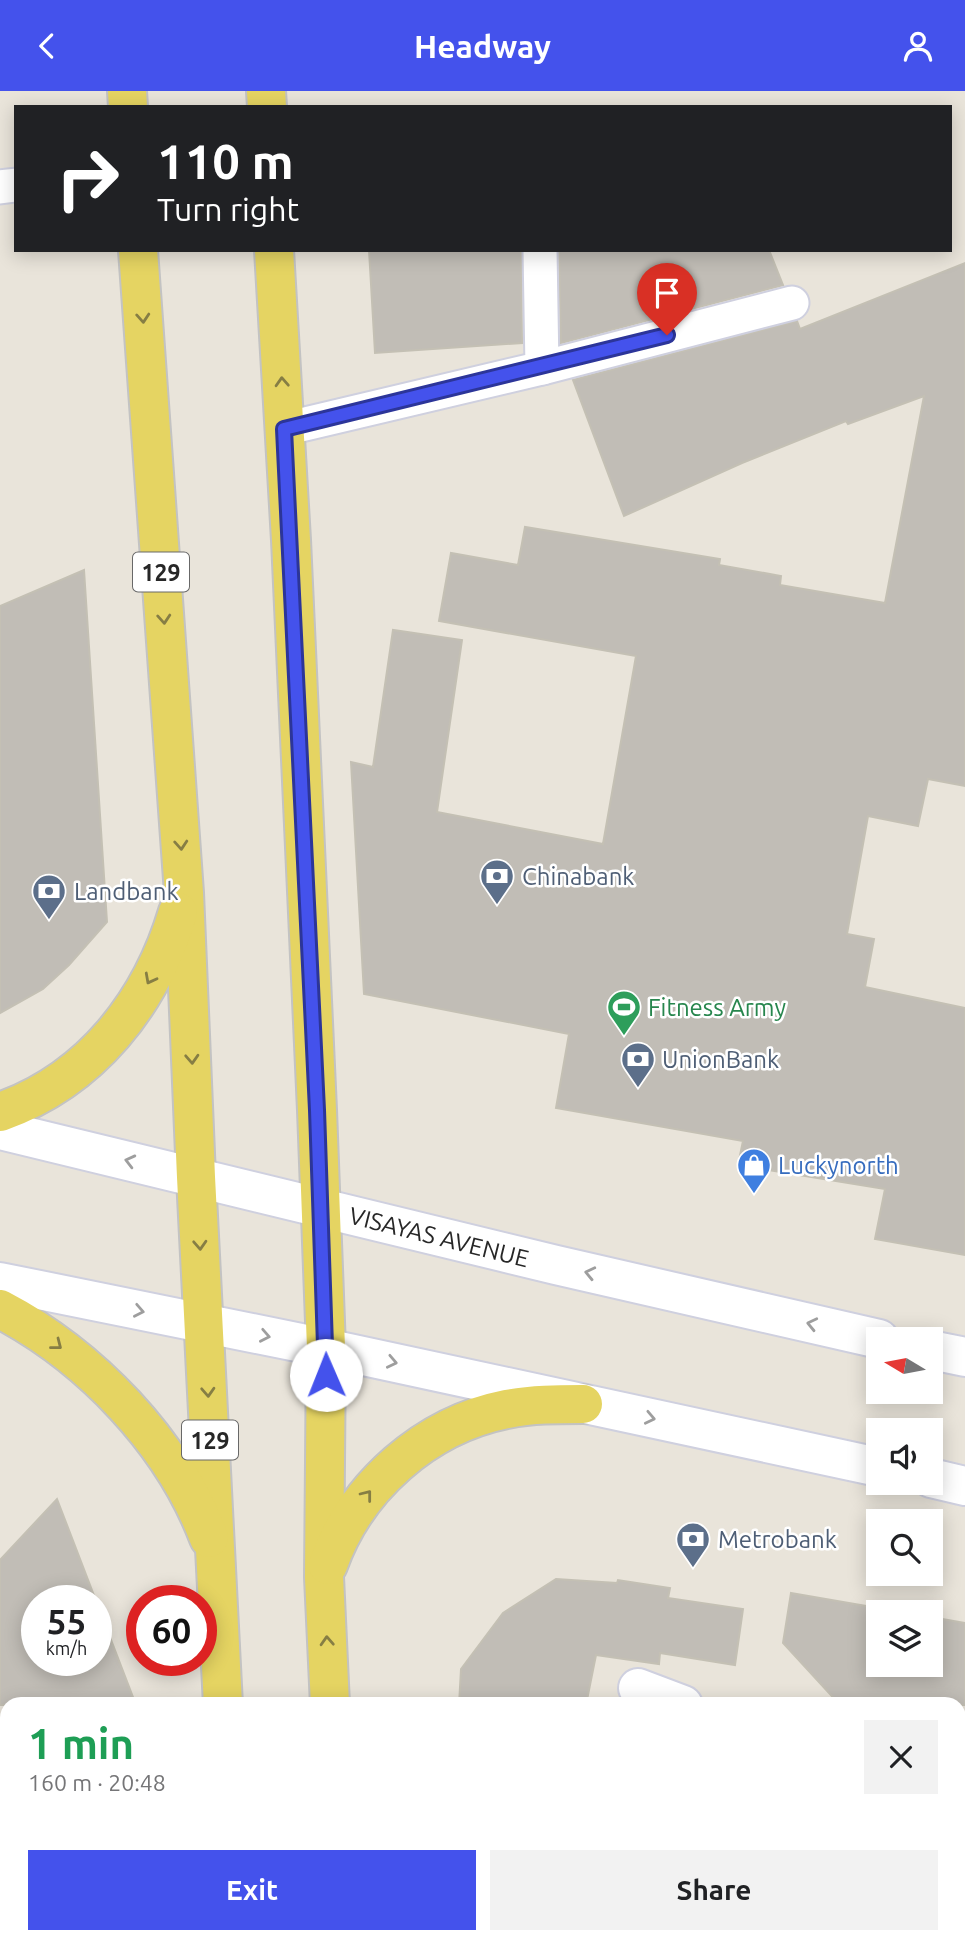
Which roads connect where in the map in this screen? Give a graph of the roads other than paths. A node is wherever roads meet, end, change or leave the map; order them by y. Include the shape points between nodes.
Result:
1 (138, 252) edge
2 (275, 252) edge
3 (540, 252) edge
4 (792, 303) dead end
5 (542, 367) junction
6 (284, 429) junction
7 (184, 893) junction
8 (0, 1112) edge
9 (0, 1130) edge
10 (196, 1177) junction
11 (320, 1209) junction
12 (0, 1282) edge
13 (0, 1309) edge
14 (204, 1324) junction
15 (866, 1336) edge
16 (326, 1348) junction
17 (943, 1352) edge
18 (965, 1357) edge
19 (583, 1404) junction
20 (866, 1464) edge
21 (943, 1481) edge
22 (965, 1486) edge
23 (216, 1557) junction
24 (324, 1577) junction
25 (638, 1688) dead end
26 (223, 1697) edge
27 (330, 1697) edge
28 (662, 1697) edge

1 -> 7 main road, 129
6 -> 2 main road
3 - 5 lane
4 - 5 lane
5 - 6 lane
6 - 11 main road
7 -> 8 main road via 167,947 121,1027 64,1080
7 -> 10 main road, 129
10 -> 9 main road, VISAYAS AVENUE
10 - 11 main road, VISAYAS AVENUE
10 -> 14 main road, 129
15 -> 11 main road, VISAYAS AVENUE
11 - 16 main road
12 -> 14 main road
13 -> 23 main road via 83,1366 142,1427 188,1494
14 -> 16 main road
14 -> 23 main road, 129
16 -> 19 main road
16 - 24 main road
17 - 18 main road
19 -> 20 main road
24 -> 19 main road via 334,1549 371,1490 430,1439 499,1411
21 - 22 main road
23 - 26 main road, 129
27 -> 24 main road
25 - 28 main road

